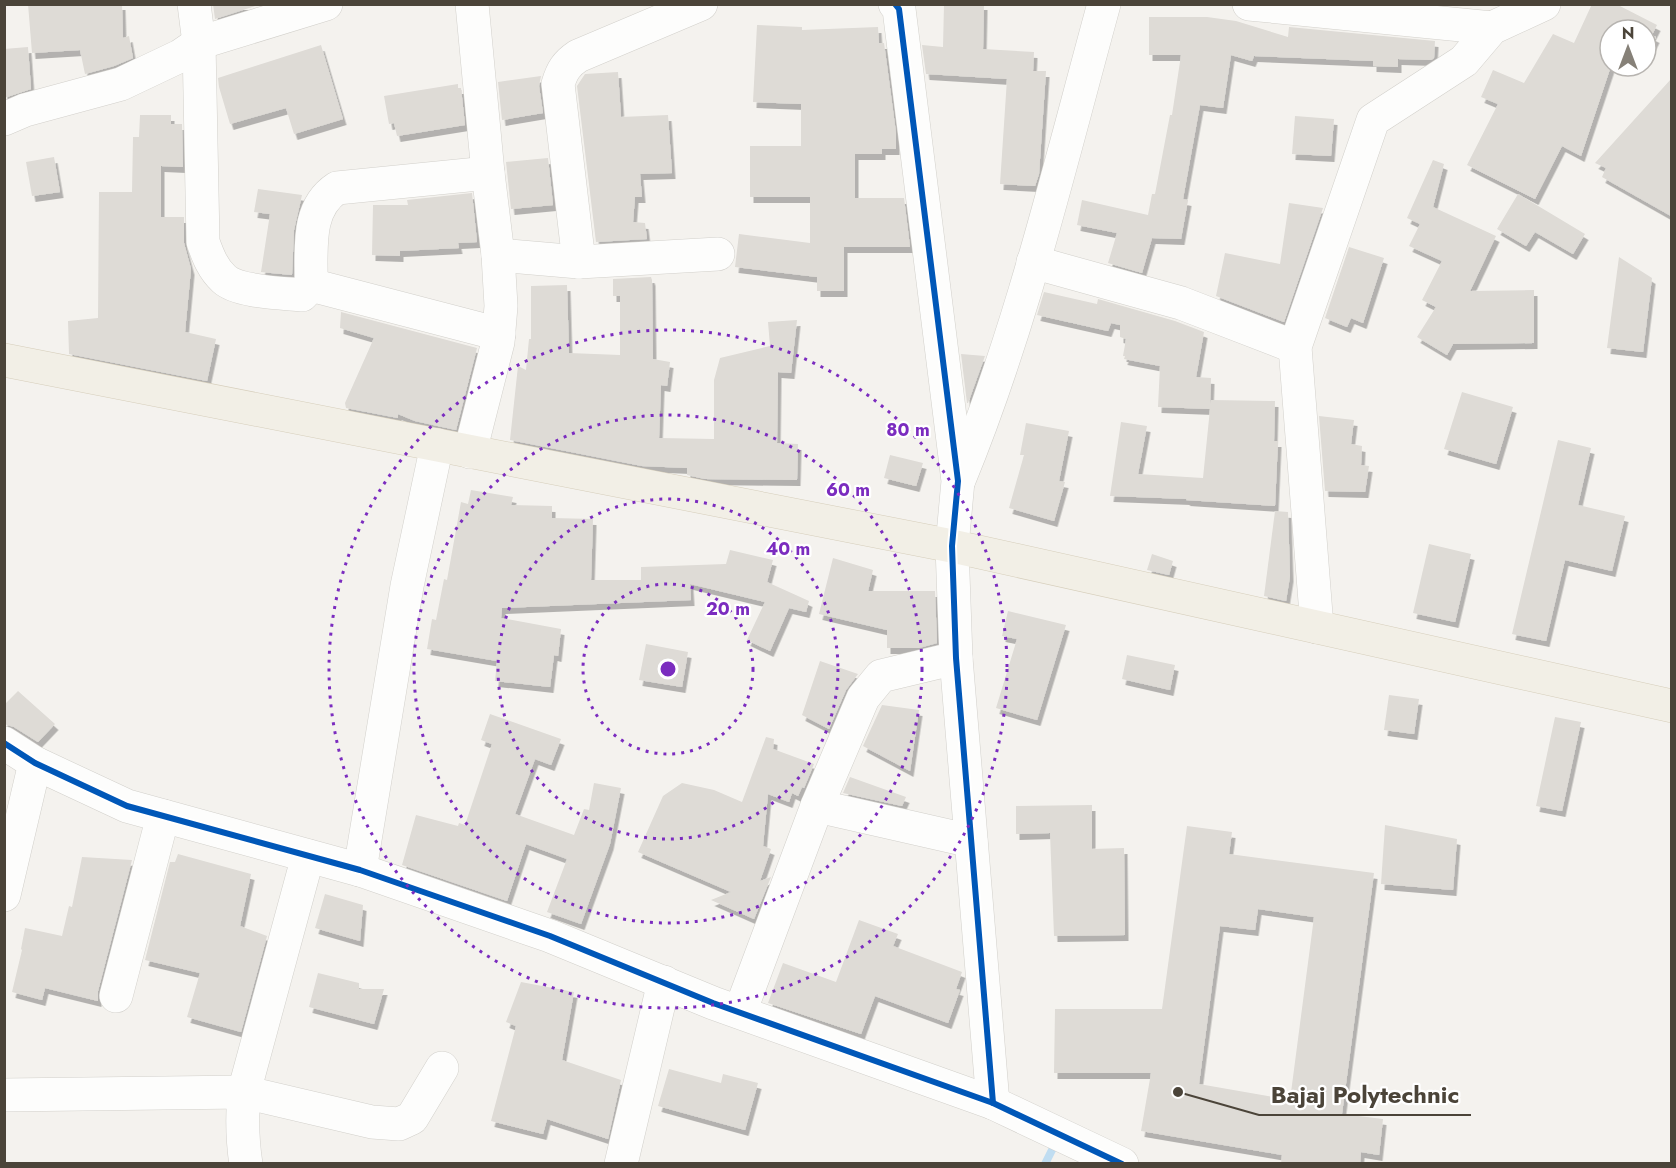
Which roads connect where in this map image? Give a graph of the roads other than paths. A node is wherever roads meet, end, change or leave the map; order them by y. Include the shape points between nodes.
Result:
1 (194, 4) edge
2 (326, 4) edge
3 (472, 4) edge
4 (700, 4) edge
5 (896, 4) edge
6 (1104, 4) edge
7 (1249, 4) edge
8 (1544, 4) edge
9 (267, 13) edge
10 (1492, 28) junction
11 (199, 43) junction
12 (4, 119) edge
13 (488, 173) junction
14 (718, 254) dead end
15 (498, 255) junction
16 (579, 262) junction
17 (1033, 262) junction
18 (311, 285) junction
19 (499, 334) junction
20 (1295, 347) junction
21 (4, 360) edge
22 (437, 445) junction
23 (470, 452) junction
24 (958, 481) junction
25 (952, 546) junction
26 (1317, 627) junction
27 (956, 658) junction
28 (1671, 706) edge
29 (4, 743) edge
30 (35, 763) junction
31 (817, 806) junction
32 (164, 816) junction
33 (971, 841) junction
34 (308, 856) junction
35 (360, 870) junction
36 (4, 895) edge
37 (664, 982) junction
38 (116, 996) dead end
39 (740, 1012) junction
40 (442, 1068) dead end
41 (244, 1092) junction
42 (4, 1095) edge
43 (993, 1104) junction
44 (246, 1164) edge
45 (621, 1164) edge
46 (1122, 1164) edge

1 - 11 street
2 - 9 street
3 - 13 street
4 - 16 street via 578,56 561,73 558,84
5 - 24 street
6 - 17 street
7 - 10 street
8 - 10 street
9 - 11 street
10 - 20 street via 1464,61 1373,120
11 - 12 street via 121,84
11 - 18 street via 201,226 202,242 211,263 225,281 251,290 302,295
13 - 15 street
13 - 18 street via 337,188 320,204 314,220
14 - 16 street
15 - 16 street
15 - 19 street
17 - 20 street via 1181,303
17 - 24 street via 981,427
18 - 19 street
19 - 23 street
20 - 26 street
21 - 22 main road
22 - 23 main road
22 - 35 street via 407,586
23 - 25 main road
24 - 25 street
25 - 26 main road
25 - 27 street
26 - 28 main road
27 - 31 street via 881,676 872,685
27 - 33 street
29 - 30 street
30 - 32 street via 127,806
30 - 36 street
31 - 33 street
31 - 39 street
32 - 34 street
32 - 38 street
33 - 43 street
34 - 35 street
34 - 41 street
35 - 37 street via 549,936
37 - 39 street
37 - 45 street
39 - 43 street
40 - 41 street via 412,1118 399,1124 372,1122
41 - 42 street
41 - 44 street
43 - 46 street

